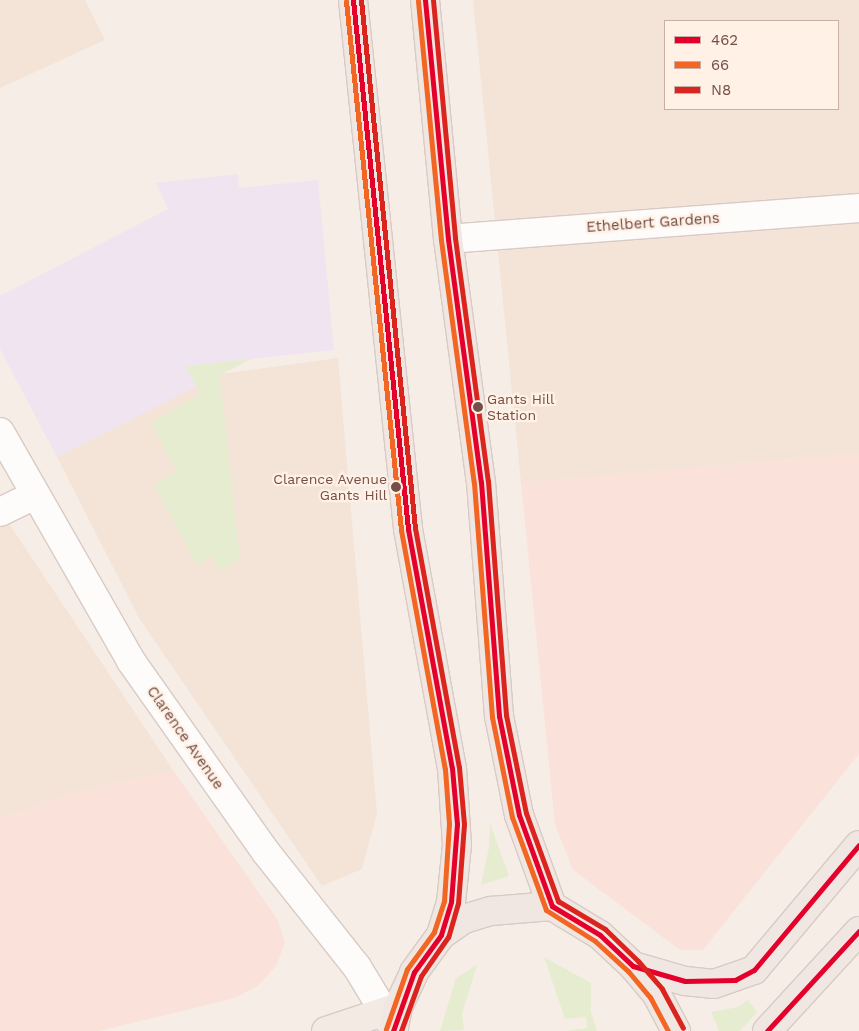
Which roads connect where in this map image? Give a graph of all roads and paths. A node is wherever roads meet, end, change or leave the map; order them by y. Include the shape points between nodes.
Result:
1 (353, 0) edge
2 (424, 0) edge
3 (859, 208) edge
4 (448, 239) junction
5 (0, 432) edge
6 (35, 495) junction
7 (0, 512) edge
8 (859, 846) edge
9 (552, 906) junction
10 (859, 930) edge
11 (441, 935) junction
12 (633, 966) junction
13 (391, 1020) edge
14 (326, 1031) edge
15 (676, 1031) edge
16 (766, 1031) edge

1 - 11 highway via 408,529 452,768 457,845 451,902
2 - 4 highway
3 - 4 street, Ethelbert Gardens
4 - 9 highway via 481,482 499,716 519,815
5 - 6 street, Clarence Avenue
6 - 7 street
6 - 13 street, Clarence Avenue via 131,661 265,851 357,968
8 - 12 highway via 754,970 714,984 685,981
9 - 11 highway via 491,911 464,919
9 - 12 highway via 600,935
10 - 16 highway
11 - 13 highway via 414,972
12 - 15 highway via 656,993
13 - 14 main road

